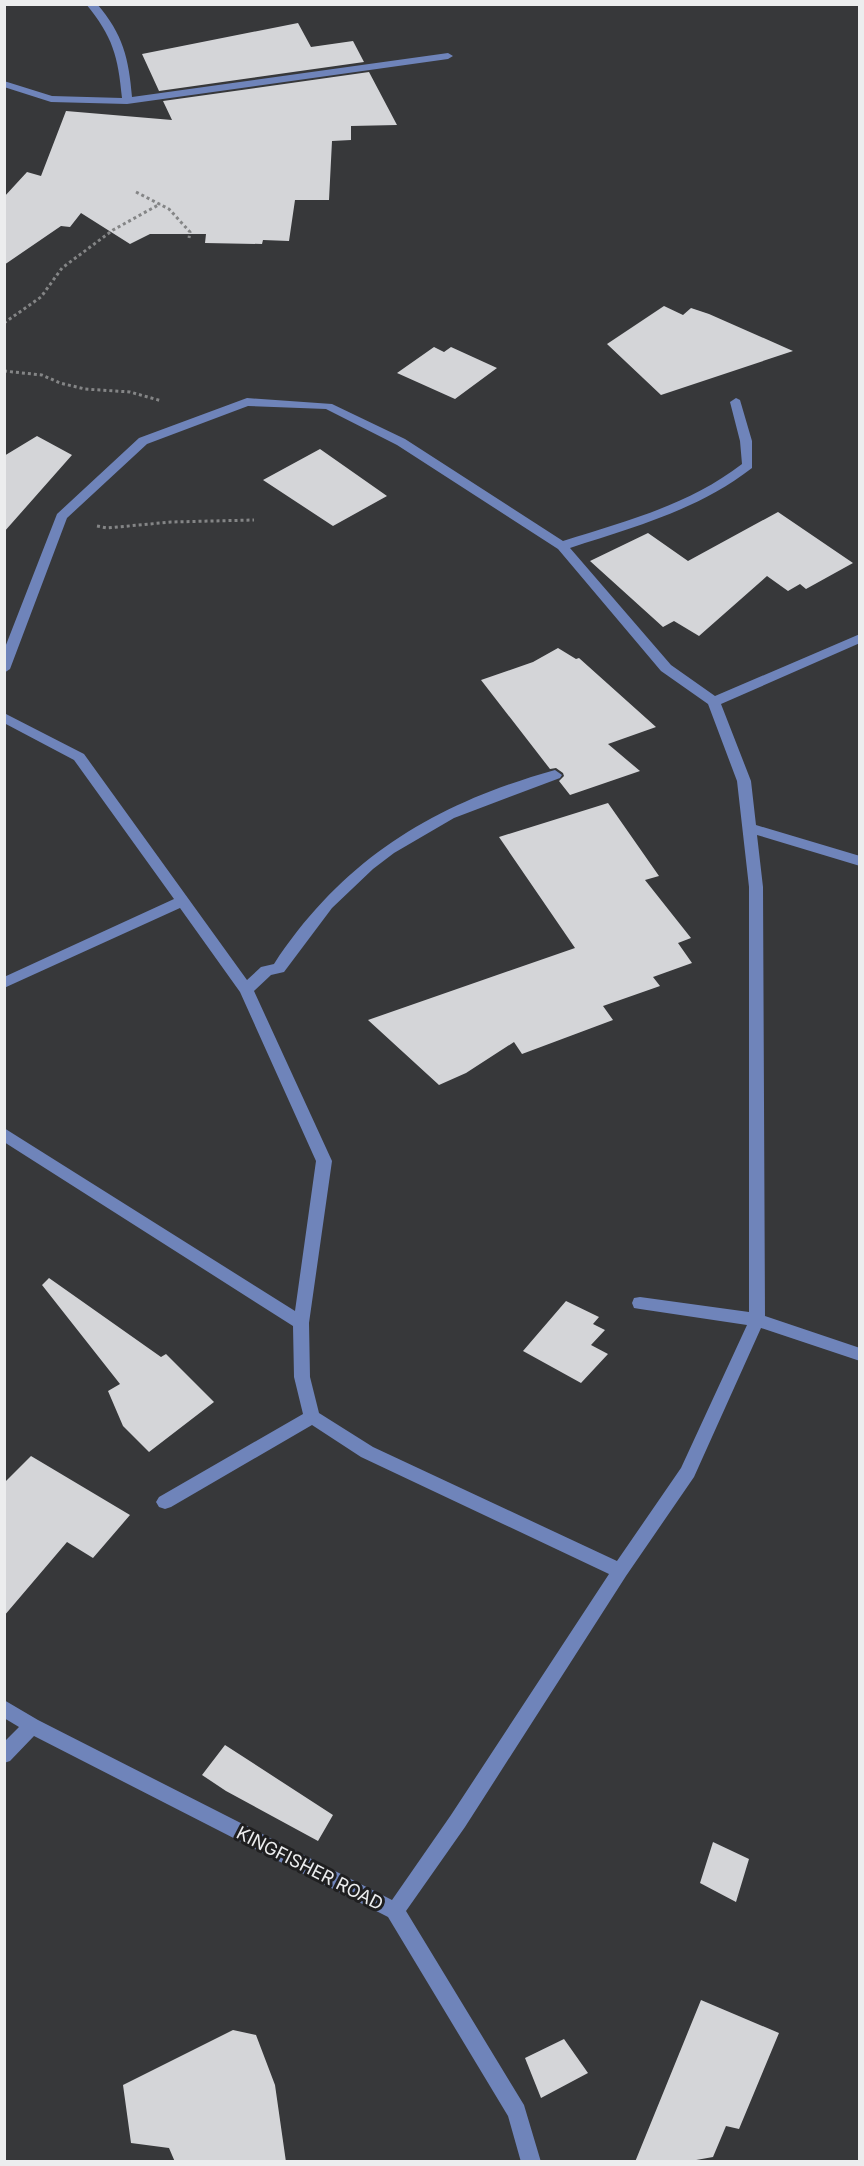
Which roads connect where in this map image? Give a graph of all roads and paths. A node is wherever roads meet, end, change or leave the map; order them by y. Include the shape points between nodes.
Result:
1 (91, 4) edge
2 (448, 56) dead end
3 (4, 84) edge
4 (127, 101) junction
5 (136, 192) dead end
6 (160, 204) junction
7 (189, 238) dead end
8 (4, 323) edge
9 (4, 371) edge
10 (736, 402) dead end
11 (205, 418) junction
12 (61, 517) junction
13 (254, 520) dead end
14 (562, 546) junction
15 (860, 638) edge
16 (4, 669) edge
17 (714, 702) junction
18 (4, 717) edge
19 (555, 776) dead end
20 (749, 828) junction
21 (860, 861) edge
22 (183, 901) junction
23 (4, 983) edge
24 (246, 990) junction
25 (4, 1134) edge
26 (640, 1303) dead end
27 (757, 1320) junction
28 (302, 1323) junction
29 (860, 1355) edge
30 (312, 1417) junction
31 (165, 1502) dead end
32 (620, 1571) junction
33 (4, 1708) edge
34 (32, 1726) junction
35 (4, 1755) edge
36 (395, 1911) junction
37 (531, 2162) edge

1 - 4 street via 106,21 124,63
2 - 4 street
3 - 4 street via 51,99
5 - 6 path
6 - 7 path via 179,219 190,232
6 - 8 path via 146,215 106,233 62,268 41,297
9 - 11 path via 42,375 85,389 130,392
10 - 14 street via 748,465 722,485 675,509
11 - 12 street via 143,441
11 - 14 street via 247,402 328,406 401,442
12 - 13 path via 107,528
12 - 16 street
14 - 17 street via 666,668
15 - 17 street
17 - 20 street via 744,781
18 - 22 street via 79,757
19 - 24 street via 436,821 393,845 296,939 279,968 266,971
20 - 21 street
20 - 27 street via 756,887
22 - 23 street
22 - 24 street
24 - 28 street via 324,1161
25 - 28 street
26 - 27 street
27 - 29 street
27 - 32 street via 688,1472
28 - 30 street via 302,1377
30 - 31 street
30 - 32 street via 367,1452
32 - 36 street
33 - 34 street, KINGFISHER ROAD
34 - 35 street
34 - 36 street, KINGFISHER ROAD
36 - 37 street, KINGFISHER ROAD via 516,2112

